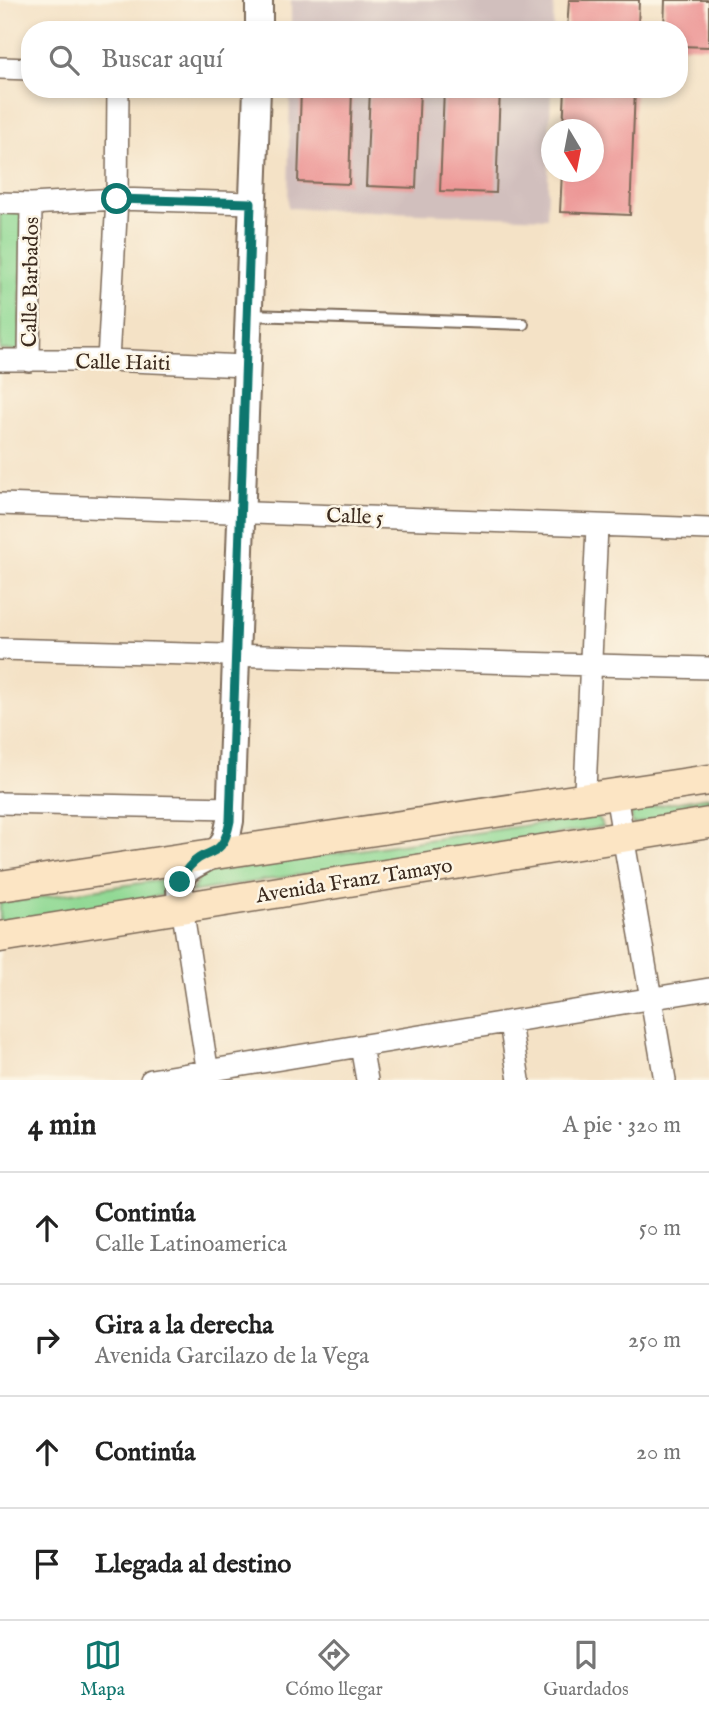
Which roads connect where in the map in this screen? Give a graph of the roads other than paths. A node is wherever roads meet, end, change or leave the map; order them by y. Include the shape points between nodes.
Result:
1 (260, 0) edge
2 (259, 21) edge
3 (0, 68) edge
4 (21, 69) edge
5 (118, 98) edge
6 (257, 98) edge
7 (117, 199) junction
8 (0, 203) edge
9 (251, 203) junction
10 (31, 204) junction
11 (247, 315) junction
12 (523, 324) dead end
13 (0, 360) edge
14 (29, 360) junction
15 (108, 360) junction
16 (245, 366) junction
17 (0, 504) edge
18 (241, 511) junction
19 (597, 527) junction
20 (709, 529) edge
21 (0, 649) edge
22 (235, 653) junction
23 (589, 665) junction
24 (709, 668) edge
25 (709, 780) edge
26 (616, 795) junction
27 (587, 800) junction
28 (0, 803) edge
29 (231, 808) junction
30 (709, 823) edge
31 (625, 837) junction
32 (210, 854) junction
33 (0, 886) edge
34 (182, 907) junction
35 (0, 937) edge
36 (709, 989) edge
37 (652, 998) junction
38 (510, 1023) junction
39 (361, 1046) junction
40 (209, 1075) edge
41 (151, 1080) edge
42 (367, 1080) edge
43 (519, 1080) edge
44 (665, 1080) edge

1 - 2 street
3 - 4 street
5 - 7 street
6 - 9 street
7 - 9 street
7 - 10 street
7 - 15 street
8 - 10 street
9 - 11 street
10 - 14 street, Calle Barbados
11 - 12 lane
11 - 16 street
13 - 14 street, Calle Haiti
14 - 15 street, Calle Haiti
15 - 16 street, Calle Haiti
16 - 18 street
17 - 18 street, Calle 5
18 - 19 street, Calle 5
18 - 22 street
19 - 20 street, Calle 5
19 - 23 street
21 - 22 street
22 - 23 street
22 - 29 street
23 - 24 street
23 - 27 street
25 - 26 main road
26 - 27 main road
26 - 31 street
27 - 32 main road
28 - 29 street
29 - 32 street via 227,836
30 - 31 main road, Avenida Franz Tamayo
31 - 34 main road, Avenida Franz Tamayo
31 - 37 street
32 - 33 main road
32 - 34 street via 190,865 180,882
34 - 35 main road, Avenida Franz Tamayo
34 - 40 street
36 - 37 street
37 - 38 street
37 - 44 street
38 - 39 street
38 - 43 street
39 - 40 street
39 - 42 street
40 - 41 street

